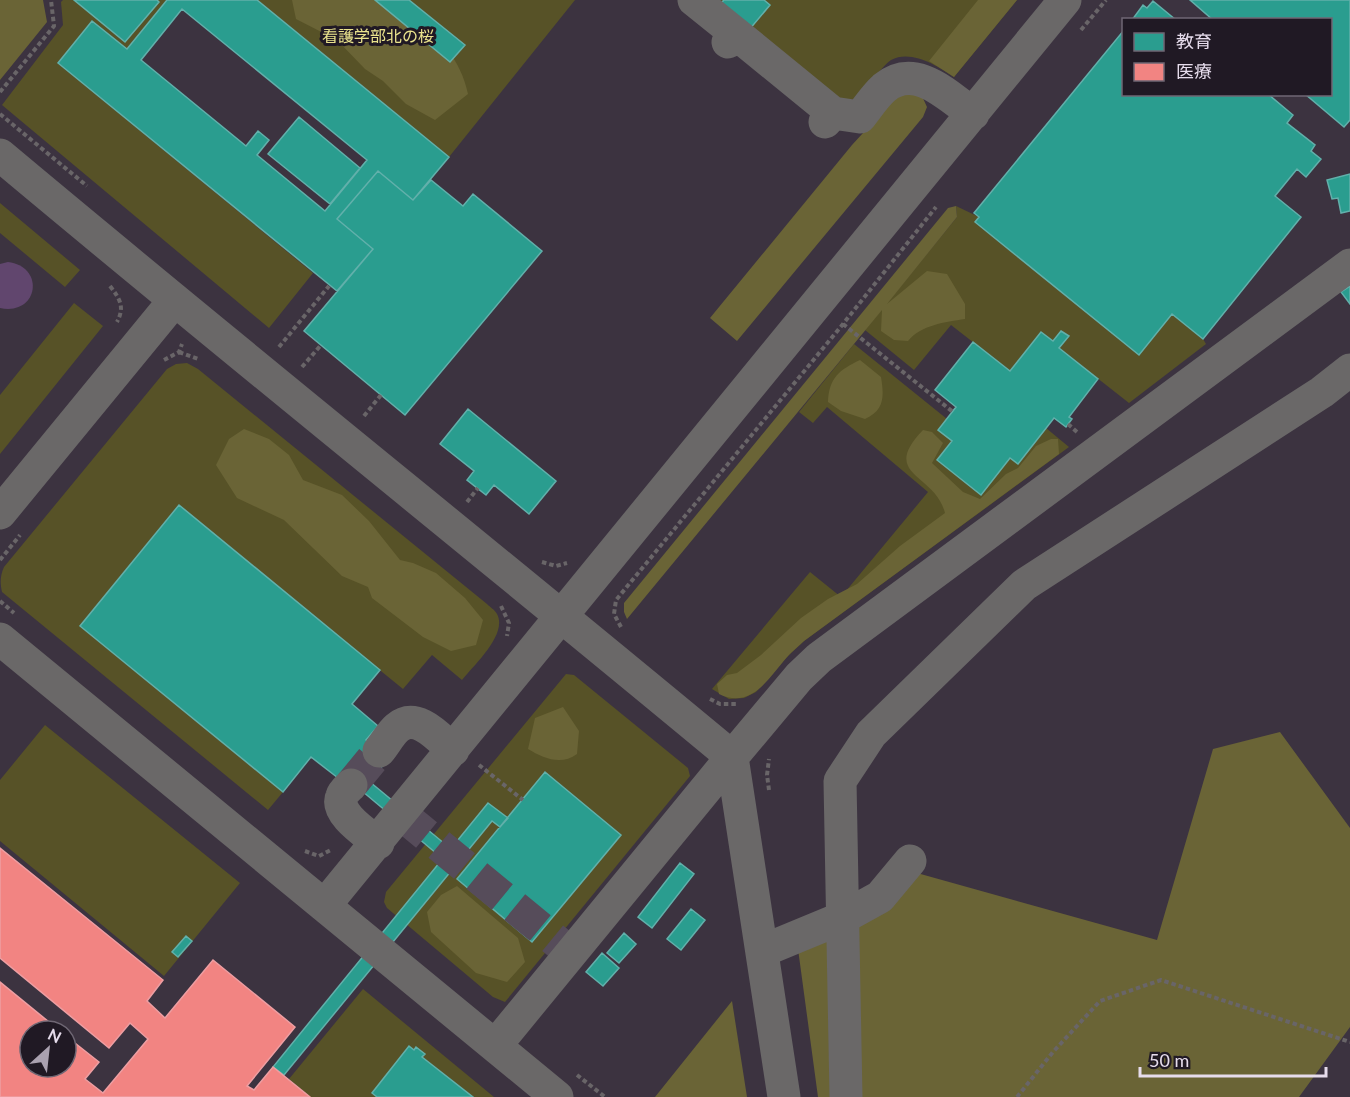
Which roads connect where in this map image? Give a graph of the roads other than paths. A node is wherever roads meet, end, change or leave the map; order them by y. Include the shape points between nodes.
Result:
1 (694, 0) edge
2 (1065, 0) edge
3 (973, 114) junction
4 (0, 154) edge
5 (1350, 265) edge
6 (174, 301) junction
7 (1350, 370) edge
8 (0, 513) edge
9 (562, 616) junction
10 (9, 628) edge
11 (379, 751) tunnel mouth
12 (732, 757) junction
13 (463, 762) junction
14 (351, 785) tunnel mouth
15 (378, 843) junction
16 (910, 861) dead end
17 (325, 905) junction
18 (842, 918) junction
19 (762, 951) junction
20 (495, 1046) junction
21 (557, 1097) edge
22 (784, 1097) edge
23 (846, 1097) edge

1 - 3 street via 731,37 829,118 860,117 884,88 899,78 916,77
2 - 3 street
3 - 9 street
4 - 6 street
5 - 12 street via 819,658
6 - 8 street
6 - 9 street
7 - 18 street via 1024,585 871,734 840,781
9 - 12 street
9 - 13 street
10 - 17 street
11 - 13 street via 398,728 421,723
12 - 19 street
12 - 20 street
13 - 15 street
14 - 15 street via 341,797 341,808
15 - 17 street
16 - 18 street via 880,897
17 - 20 street
18 - 19 street
18 - 23 street
19 - 22 street
20 - 21 street

